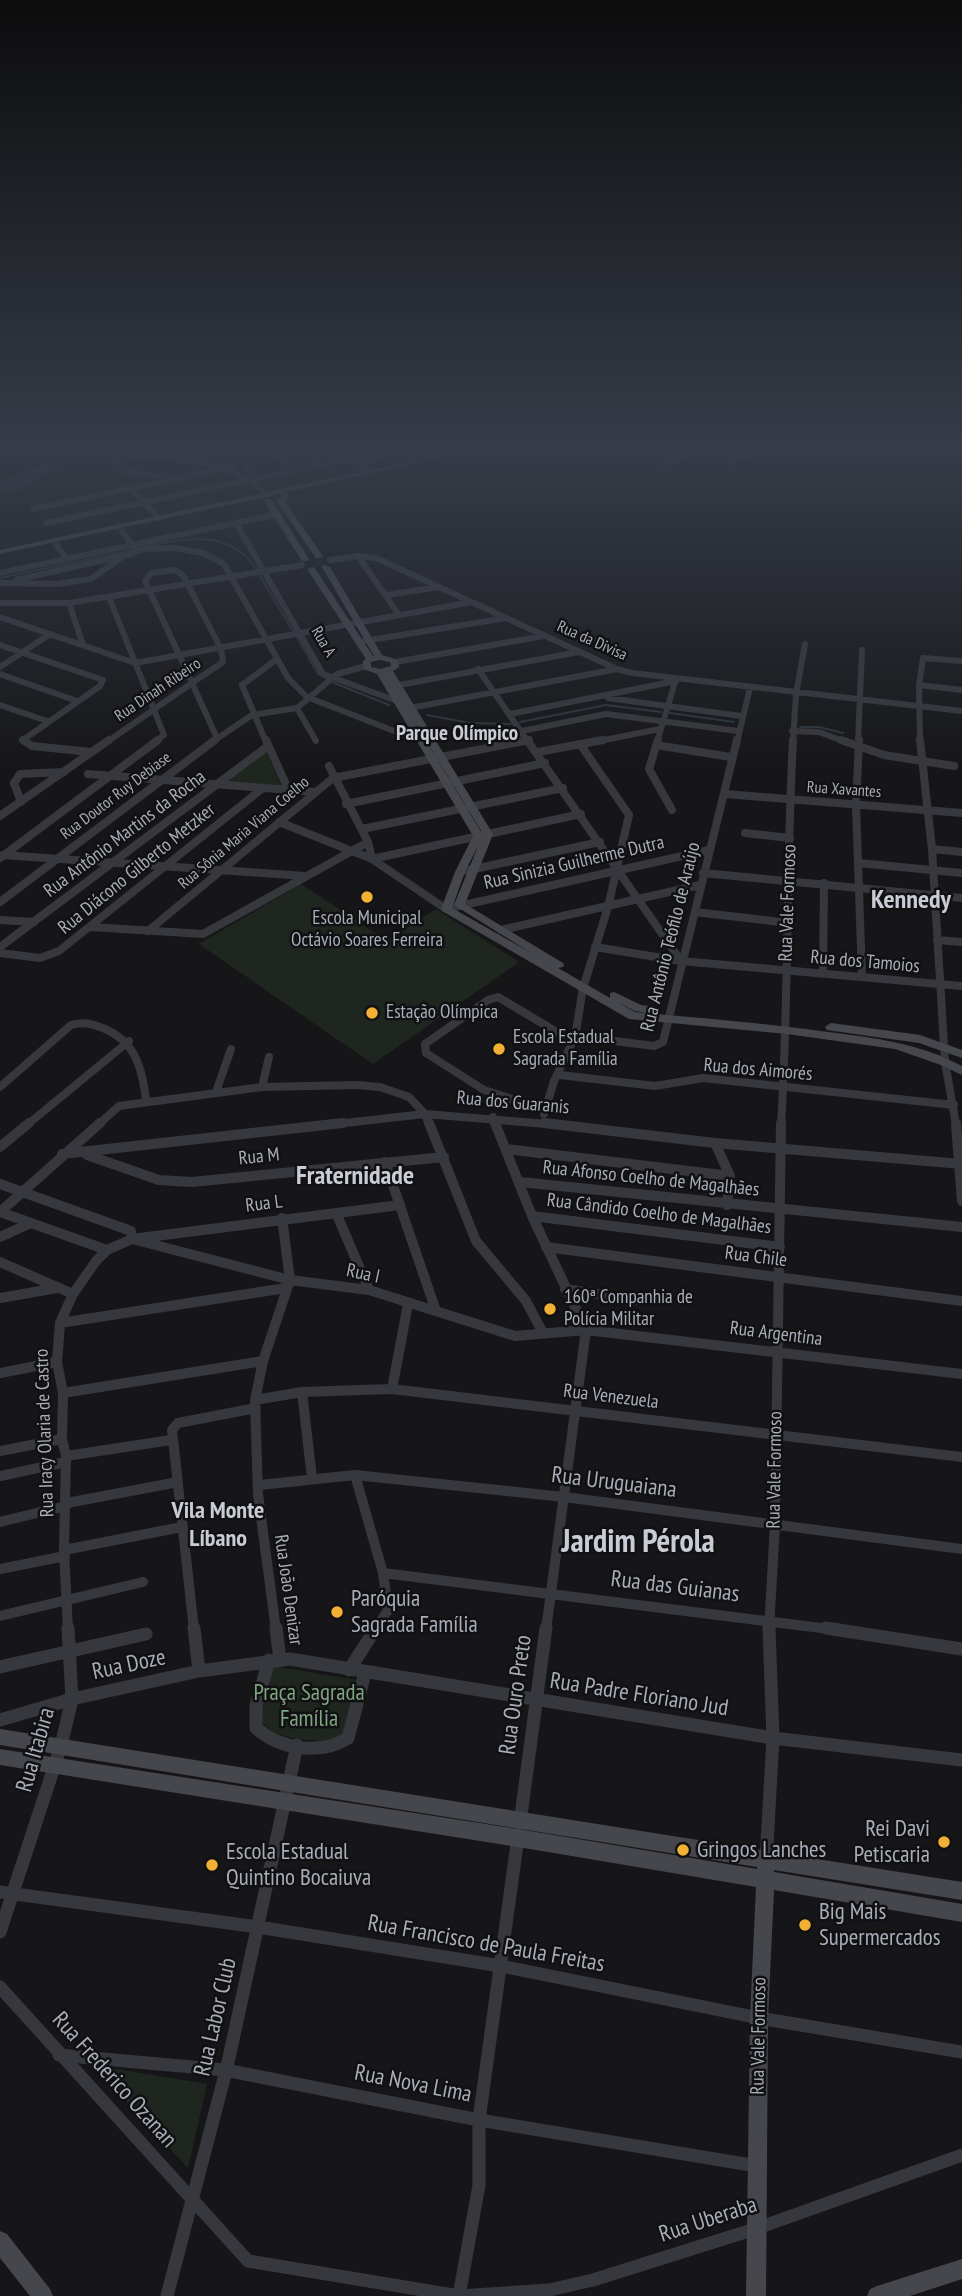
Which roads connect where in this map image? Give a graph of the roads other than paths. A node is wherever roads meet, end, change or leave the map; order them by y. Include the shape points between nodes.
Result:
1 (76, 557) edge
2 (115, 557) edge
3 (121, 557) edge
4 (214, 557) edge
5 (255, 557) edge
6 (302, 557) edge
7 (317, 557) edge
8 (320, 557) edge
9 (354, 557) edge
10 (359, 557) edge
11 (368, 557) edge
12 (67, 559) joint
13 (306, 564) junction
14 (328, 564) junction
15 (263, 572) junction
16 (0, 573) edge
17 (231, 578) junction
18 (2, 583) edge
19 (187, 583) junction
20 (440, 586) junction
21 (150, 590) junction
22 (387, 596) junction
23 (109, 597) junction
24 (472, 602) junction
25 (0, 603) edge
26 (69, 603) junction
27 (399, 615) junction
28 (0, 617) edge
29 (507, 618) junction
30 (359, 623) junction
31 (348, 624) junction
32 (50, 634) junction
33 (300, 634) junction
34 (546, 636) junction
35 (370, 640) junction
36 (267, 641) junction
37 (360, 642) junction
38 (805, 644) dead end
39 (0, 645) edge
40 (82, 645) junction
41 (220, 649) junction
42 (862, 650) dead end
43 (581, 652) junction
44 (22, 653) junction
45 (180, 656) junction
46 (277, 659) junction
47 (372, 661) junction
48 (962, 661) edge
49 (135, 663) junction
50 (0, 667) edge
51 (388, 668) junction
52 (478, 669) junction
53 (617, 669) junction
54 (0, 674) edge
55 (331, 678) junction
56 (676, 680) junction
57 (192, 683) junction
58 (399, 685) junction
59 (919, 685) junction
60 (750, 688) junction
61 (962, 690) edge
62 (496, 692) junction
63 (796, 694) junction
64 (598, 696) junction
65 (307, 697) junction
66 (858, 700) junction
67 (77, 701) junction
68 (0, 705) edge
69 (399, 705) junction
70 (668, 706) junction
71 (920, 706) junction
72 (413, 707) junction
73 (297, 708) junction
74 (154, 709) junction
75 (962, 711) edge
76 (252, 715) junction
77 (510, 715) junction
78 (741, 716) junction
79 (47, 721) junction
80 (662, 725) junction
81 (522, 731) junction
82 (738, 731) junction
83 (792, 732) junction
84 (217, 738) junction
85 (425, 738) junction
86 (529, 740) junction
87 (316, 741) dead end
88 (580, 744) junction
89 (857, 744) junction
90 (656, 745) junction
91 (268, 746) junction
92 (91, 752) junction
93 (538, 752) junction
94 (731, 757) junction
95 (436, 759) junction
96 (545, 762) junction
97 (920, 762) junction
98 (328, 766) dead end
99 (954, 766) dead end
100 (64, 772) junction
101 (88, 774) dead end
102 (111, 776) junction
103 (333, 778) junction
104 (161, 780) junction
105 (452, 782) junction
106 (216, 784) junction
107 (263, 788) junction
108 (288, 789) junction
109 (563, 789) junction
110 (315, 792) junction
111 (725, 794) junction
112 (790, 800) junction
113 (21, 802) junction
114 (346, 804) junction
115 (856, 805) junction
116 (468, 808) junction
117 (672, 810) dead end
118 (925, 810) junction
119 (962, 813) edge
120 (581, 814) junction
121 (0, 817) edge
122 (279, 821) junction
123 (362, 829) junction
124 (745, 833) dead end
125 (483, 835) junction
126 (790, 838) junction
127 (368, 842) junction
128 (600, 842) junction
129 (932, 849) junction
130 (350, 850) junction
131 (709, 850) junction
132 (962, 852) edge
133 (1, 856) edge
134 (57, 858) junction
135 (372, 859) junction
136 (114, 862) junction
137 (859, 863) junction
138 (167, 866) junction
139 (618, 868) junction
140 (220, 870) junction
141 (932, 870) junction
142 (465, 871) junction
143 (703, 873) junction
144 (962, 873) edge
145 (305, 876) junction
146 (790, 880) junction
147 (824, 883) junction
148 (700, 885) junction
149 (858, 887) junction
150 (934, 895) junction
151 (962, 898) edge
152 (637, 899) junction
153 (0, 902) edge
154 (459, 905) junction
155 (608, 907) junction
156 (446, 909) junction
157 (695, 912) junction
158 (0, 920) edge
159 (34, 922) junction
160 (789, 923) junction
161 (91, 926) junction
162 (501, 930) junction
163 (149, 931) junction
164 (937, 940) junction
165 (962, 942) edge
166 (0, 947) edge
167 (595, 947) junction
168 (0, 953) edge
169 (681, 961) junction
170 (785, 970) junction
171 (823, 973) junction
172 (862, 977) junction
173 (584, 984) junction
174 (941, 985) junction
175 (962, 986) edge
176 (668, 1017) junction
177 (786, 1026) junction
178 (575, 1037) junction
179 (129, 1041) junction
180 (946, 1048) junction
181 (231, 1049) dead end
182 (962, 1054) edge
183 (270, 1057) dead end
184 (945, 1062) junction
185 (962, 1071) edge
186 (560, 1075) junction
187 (0, 1087) edge
188 (262, 1087) junction
189 (783, 1088) junction
190 (216, 1092) junction
191 (146, 1100) junction
192 (954, 1105) junction
193 (546, 1110) junction
194 (425, 1114) junction
195 (493, 1117) junction
196 (542, 1123) junction
197 (715, 1143) junction
198 (0, 1147) edge
199 (779, 1147) junction
200 (506, 1149) junction
201 (82, 1153) junction
202 (62, 1154) junction
203 (444, 1157) junction
204 (385, 1162) junction
205 (961, 1164) edge
206 (730, 1176) junction
207 (520, 1182) junction
208 (0, 1184) edge
209 (23, 1191) junction
210 (962, 1201) edge
211 (400, 1205) junction
212 (727, 1205) junction
213 (778, 1211) junction
214 (0, 1212) edge
215 (337, 1215) junction
216 (532, 1216) junction
217 (282, 1218) junction
218 (31, 1223) junction
219 (962, 1227) edge
220 (0, 1237) edge
221 (132, 1240) junction
222 (547, 1247) junction
223 (780, 1247) junction
224 (107, 1250) junction
225 (0, 1262) edge
226 (778, 1277) junction
227 (288, 1284) junction
228 (59, 1288) junction
229 (565, 1289) junction
230 (369, 1290) junction
231 (73, 1294) junction
232 (0, 1298) edge
233 (637, 1300) dead end
234 (962, 1301) edge
235 (408, 1304) junction
236 (435, 1308) junction
237 (61, 1323) junction
238 (586, 1330) junction
239 (543, 1333) junction
240 (776, 1352) junction
241 (263, 1361) junction
242 (57, 1362) junction
243 (0, 1373) edge
244 (962, 1374) edge
245 (392, 1389) junction
246 (302, 1392) junction
247 (63, 1393) junction
248 (256, 1404) junction
249 (575, 1410) junction
250 (777, 1436) junction
251 (62, 1439) junction
252 (171, 1440) junction
253 (0, 1451) edge
254 (962, 1457) edge
255 (66, 1459) junction
256 (355, 1475) junction
257 (0, 1476) edge
258 (312, 1478) junction
259 (178, 1482) junction
260 (260, 1485) junction
261 (564, 1497) junction
262 (66, 1504) junction
263 (0, 1522) edge
264 (775, 1524) junction
265 (182, 1527) junction
266 (962, 1549) edge
267 (64, 1553) junction
268 (0, 1569) edge
269 (383, 1573) junction
270 (144, 1582) dead end
271 (552, 1592) junction
272 (67, 1598) junction
273 (0, 1616) edge
274 (769, 1620) junction
275 (146, 1634) dead end
276 (68, 1649) junction
277 (962, 1649) edge
278 (275, 1660) junction
279 (0, 1667) edge
280 (349, 1670) junction
281 (199, 1671) junction
282 (365, 1673) junction
283 (72, 1699) junction
284 (538, 1699) junction
285 (0, 1720) edge
286 (0, 1737) edge
287 (773, 1738) junction
288 (297, 1745) junction
289 (61, 1746) junction
290 (0, 1757) edge
291 (962, 1760) edge
292 (55, 1764) junction
293 (287, 1783) junction
294 (282, 1802) junction
295 (520, 1818) junction
296 (518, 1838) junction
297 (766, 1861) junction
298 (765, 1882) junction
299 (962, 1891) edge
300 (0, 1892) edge
301 (15, 1894) junction
302 (962, 1913) edge
303 (258, 1927) junction
304 (0, 1932) edge
305 (501, 1966) junction
306 (0, 1987) edge
307 (759, 2018) junction
308 (962, 2052) edge
309 (59, 2055) junction
310 (225, 2070) junction
311 (479, 2120) junction
312 (962, 2155) edge
313 (757, 2166) junction
314 (194, 2203) junction
315 (755, 2229) junction
316 (0, 2241) edge
317 (962, 2269) edge
318 (43, 2296) edge
319 (167, 2296) edge
320 (459, 2296) edge
321 (756, 2296) edge
322 (877, 2296) edge

1 - 12 street
2 - 18 street
3 - 18 street via 93,579 57,585
4 - 17 street
5 - 15 street, Rua A
6 - 13 street
7 - 13 street
8 - 14 street
9 - 14 street, Rua da Divisa
10 - 22 street
11 - 20 street, Rua da Divisa
12 - 16 street
13 - 14 street
13 - 15 street
13 - 31 street
14 - 30 street
15 - 17 street
15 - 33 street, Rua A
17 - 19 street
17 - 36 street
19 - 21 street
19 - 21 street via 179,571 160,570 146,576
19 - 41 street, Rua Dinah Ribeiro
20 - 22 street
20 - 24 street, Rua da Divisa
21 - 23 street
21 - 45 street
22 - 27 street
23 - 26 street
23 - 49 street
24 - 27 street
24 - 29 street, Rua da Divisa
25 - 26 street
26 - 40 street
27 - 30 street
28 - 32 street
29 - 34 street, Rua da Divisa
29 - 35 street
30 - 31 street
30 - 35 street
31 - 33 street
31 - 37 street
32 - 40 street
32 - 44 street
33 - 36 street
33 - 55 street, Rua A via 323,674
34 - 43 street, Rua da Divisa
34 - 51 street
35 - 37 street
35 - 47 street
36 - 41 street
36 - 46 street
37 - 47 street
38 - 63 street, Rua Vale Formoso
39 - 44 street
40 - 49 street
41 - 45 street
41 - 57 street, Rua Dinah Ribeiro via 223,662
42 - 66 street
43 - 52 street
43 - 53 street, Rua da Divisa
44 - 50 street
44 - 67 street via 104,682
45 - 49 street
45 - 57 street
46 - 65 street
46 - 76 street via 242,685
47 - 51 street
47 - 51 street
47 - 55 street
48 - 59 street via 922,659
49 - 74 street
51 - 58 street
51 - 69 street
52 - 58 street
52 - 62 street
53 - 56 street, Rua da Divisa
53 - 62 street
54 - 67 street
55 - 65 street
55 - 69 street, Rua A
56 - 60 street, Rua da Divisa
56 - 64 street
56 - 70 street
57 - 74 street, Rua Dinah Ribeiro
57 - 84 street
58 - 72 street
59 - 61 street
59 - 71 street
60 - 63 street, Rua da Divisa
60 - 78 street, Rua Antônio Teófilo de Araújo
62 - 72 street
62 - 77 street
63 - 66 street, Rua da Divisa
63 - 83 street, Rua Vale Formoso
64 - 70 street
64 - 77 street
65 - 73 street
65 - 85 street
66 - 71 street, Rua da Divisa
66 - 89 street
67 - 79 street
68 - 79 street
69 - 72 street
69 - 85 street
70 - 78 street
70 - 80 street
71 - 75 street, Rua da Divisa
71 - 97 street
72 - 85 street
73 - 76 street
73 - 87 street
74 - 92 street, Rua Dinah Ribeiro
74 - 102 street via 164,735
76 - 84 street, Rua Doutor Ruy Debiase
76 - 91 street
77 - 81 street
78 - 82 street, Rua Antônio Teófilo de Araújo
79 - 92 street via 28,734 25,744
80 - 81 street via 606,714
80 - 82 street
80 - 88 street
80 - 90 street
81 - 86 street
82 - 94 street, Rua Antônio Teófilo de Araújo
83 - 89 street via 819,732
83 - 112 street, Rua Vale Formoso
84 - 104 street, Rua Doutor Ruy Debiase
85 - 95 street
86 - 93 street
86 - 95 street, Rua Sônia Maria Viana Coelho
88 - 93 street
88 - 139 street via 629,816
89 - 97 street
89 - 115 street
90 - 94 street
90 - 117 street via 649,768
91 - 106 street, Rua Antônio Martins da Rocha
91 - 108 street
92 - 100 street, Rua Dinah Ribeiro
93 - 96 street
94 - 111 street, Rua Antônio Teófilo de Araújo
95 - 103 street, Rua Sônia Maria Viana Coelho
95 - 105 street
96 - 105 street
96 - 109 street
97 - 99 street
97 - 118 street
98 - 103 street
100 - 113 street, Rua Dinah Ribeiro
100 - 113 street via 20,774 15,783
101 - 102 street
102 - 104 street
102 - 133 street
103 - 110 street, Rua Sônia Maria Viana Coelho
103 - 114 street
104 - 106 street
104 - 134 street, Rua Doutor Ruy Debiase
105 - 114 street
105 - 116 street
106 - 107 street
106 - 136 street, Rua Antônio Martins da Rocha
107 - 108 street
107 - 138 street, Rua Diácono Gilberto Metzker
108 - 110 street
109 - 116 street
109 - 120 street
110 - 122 street, Rua Sônia Maria Viana Coelho
111 - 112 street, Rua Xavantes
111 - 131 street, Rua Antônio Teófilo de Araújo
112 - 115 street, Rua Xavantes
112 - 126 street, Rua Vale Formoso
113 - 121 street, Rua Dinah Ribeiro
114 - 123 street
115 - 118 street, Rua Xavantes
115 - 137 street
116 - 123 street
116 - 125 street
118 - 119 street, Rua Xavantes
118 - 129 street
120 - 125 street
120 - 128 street
122 - 130 street
122 - 140 street, Rua Sônia Maria Viana Coelho
123 - 127 street
124 - 126 street
125 - 135 street
125 - 142 street
126 - 146 street, Rua Vale Formoso
127 - 130 street
127 - 135 street
128 - 139 street
128 - 142 street
129 - 132 street
129 - 141 street
130 - 135 street
130 - 145 street
131 - 139 street, Rua Sinizia Guilherme Dutra
131 - 143 street, Rua Antônio Teófilo de Araújo
133 - 134 street
134 - 136 street
134 - 153 street, Rua Doutor Ruy Debiase
135 - 156 street
136 - 138 street
136 - 159 street, Rua Antônio Martins da Rocha
137 - 141 street
137 - 149 street
138 - 140 street
138 - 161 street, Rua Diácono Gilberto Metzker
139 - 152 street
139 - 154 street, Rua Sinizia Guilherme Dutra
139 - 155 street
140 - 145 street
140 - 163 street, Rua Sônia Maria Viana Coelho
141 - 144 street
141 - 150 street
142 - 154 street
142 - 156 street
143 - 146 street
143 - 148 street, Rua Antônio Teófilo de Araújo
145 - 163 street via 203,934
146 - 147 street
146 - 160 street, Rua Vale Formoso
147 - 149 street
147 - 171 street
148 - 152 street
148 - 157 street, Rua Antônio Teófilo de Araújo
149 - 150 street
149 - 172 street
150 - 151 street
150 - 164 street
152 - 155 street
152 - 169 street
154 - 156 street, Rua Sinizia Guilherme Dutra
154 - 162 street
155 - 162 street
155 - 167 street
156 - 173 street
157 - 160 street
157 - 169 street, Rua Antônio Teófilo de Araújo
158 - 159 street
159 - 166 street, Rua Antônio Martins da Rocha
160 - 170 street, Rua Vale Formoso
161 - 163 street
161 - 168 street, Rua Diácono Gilberto Metzker via 50,956
162 - 173 street
164 - 165 street
164 - 174 street
167 - 169 street, Rua dos Tamoios
167 - 173 street
169 - 170 street, Rua dos Tamoios
169 - 176 street, Rua Antônio Teófilo de Araújo
170 - 171 street, Rua dos Tamoios
170 - 177 street, Rua Vale Formoso
171 - 172 street, Rua dos Tamoios
172 - 174 street, Rua dos Tamoios
173 - 176 street
173 - 178 street
174 - 175 street, Rua dos Tamoios
174 - 180 street
176 - 177 street
176 - 178 street, Rua Antônio Teófilo de Araújo via 660,1045
177 - 180 street via 886,1032
177 - 184 street via 896,1045
177 - 189 street, Rua Vale Formoso
178 - 186 street
178 - 193 street, Rua Antônio Teófilo de Araújo via 560,1034 498,997 425,1044 426,1053 484,1090
179 - 187 street via 106,1029 76,1023
179 - 191 street via 142,1070
179 - 198 street
180 - 182 street
180 - 184 street
181 - 190 street
183 - 188 street
184 - 185 street
184 - 192 street
186 - 189 street, Rua dos Aimorés via 655,1086 703,1078
186 - 193 street
188 - 190 street
188 - 194 street via 380,1087 409,1097
189 - 192 street, Rua dos Aimorés
189 - 199 street, Rua Vale Formoso
190 - 191 street
191 - 202 street via 119,1106
192 - 205 street
193 - 196 street
194 - 195 street, Rua dos Guaranis
194 - 201 street, Rua dos Guaranis
194 - 203 street
195 - 196 street, Rua dos Guaranis
195 - 200 street
196 - 197 street, Rua dos Guaranis
197 - 199 street, Rua dos Guaranis
197 - 206 street
199 - 205 street, Rua dos Guaranis
199 - 213 street, Rua Vale Formoso
200 - 206 street
200 - 207 street
201 - 202 street, Rua dos Guaranis
201 - 204 street, Rua M via 159,1180 192,1182
202 - 209 street
203 - 204 street, Rua M
203 - 239 street via 476,1241 526,1301
204 - 211 street
205 - 210 street
206 - 212 street
207 - 212 street, Rua Afonso Coelho de Magalhães
207 - 216 street
208 - 209 street
209 - 214 street
209 - 221 street via 131,1231
211 - 215 street, Rua L
211 - 236 street
212 - 213 street, Rua Afonso Coelho de Magalhães
213 - 219 street, Rua Afonso Coelho de Magalhães
213 - 223 street, Rua Vale Formoso
214 - 218 street
215 - 217 street, Rua L
215 - 230 street
216 - 222 street
216 - 223 street, Rua Cândido Coelho de Magalhães
217 - 221 street, Rua L
217 - 227 street
218 - 220 street
218 - 224 street
221 - 224 street
221 - 227 street, Rua I
222 - 226 street, Rua Chile
222 - 229 street
223 - 226 street, Rua Vale Formoso
224 - 231 street, Rua Iracy Olaria de Castro
225 - 228 street
226 - 234 street, Rua Chile
226 - 240 street, Rua Vale Formoso
227 - 230 street, Rua I
227 - 237 street
227 - 241 street, Rua João Denizar
228 - 231 street
228 - 232 street
229 - 233 street
229 - 238 street
230 - 235 street, Rua I
231 - 237 street, Rua Iracy Olaria de Castro
235 - 236 street, Rua I
235 - 245 street
236 - 239 street, Rua I via 515,1336
237 - 242 street, Rua Iracy Olaria de Castro
238 - 239 street, Rua I
238 - 240 street, Rua Argentina
238 - 249 street, Rua Ouro Preto
240 - 244 street, Rua Argentina
240 - 250 street, Rua Vale Formoso
241 - 247 street
241 - 248 street, Rua João Denizar
242 - 243 street
242 - 247 street, Rua Iracy Olaria de Castro
245 - 246 street, Rua Venezuela
245 - 249 street, Rua Venezuela
246 - 248 street, Rua Venezuela
246 - 258 street
247 - 251 street, Rua Iracy Olaria de Castro
248 - 252 street, Rua Venezuela via 174,1425
248 - 260 street, Rua João Denizar
249 - 250 street, Rua Venezuela
249 - 261 street, Rua Ouro Preto
250 - 254 street, Rua Venezuela
250 - 264 street, Rua Vale Formoso
251 - 253 street
251 - 255 street, Rua Iracy Olaria de Castro
252 - 255 street
252 - 259 street
255 - 257 street
255 - 262 street, Rua Iracy Olaria de Castro
256 - 258 street, Rua Uruguaiana
256 - 261 street, Rua Uruguaiana
256 - 269 street
258 - 260 street, Rua Uruguaiana
259 - 262 street
259 - 265 street
260 - 278 street, Rua João Denizar
261 - 264 street, Rua Uruguaiana
261 - 271 street, Rua Ouro Preto
262 - 263 street
262 - 267 street, Rua Iracy Olaria de Castro
264 - 266 street, Rua Uruguaiana
264 - 274 street, Rua Vale Formoso
265 - 267 street
265 - 281 street
267 - 268 street
267 - 272 street, Rua Iracy Olaria de Castro
269 - 271 street, Rua das Guianas
269 - 280 street via 388,1610
270 - 272 street
271 - 274 street, Rua das Guianas
271 - 284 street, Rua Ouro Preto
272 - 273 street
272 - 276 street, Rua Iracy Olaria de Castro
274 - 277 street, Rua das Guianas
274 - 287 street, Rua Vale Formoso
275 - 276 street
276 - 279 street
276 - 283 street, Rua Iracy Olaria de Castro
278 - 280 street, Rua Padre Floriano Jud
278 - 281 street, Rua Doze
278 - 288 street via 256,1706 257,1728 271,1739
280 - 282 street, Rua Padre Floriano Jud
281 - 283 street, Rua Doze
282 - 284 street, Rua Padre Floriano Jud
282 - 288 street via 348,1738 333,1746
283 - 285 street, Rua Doze
283 - 289 street, Rua Itabira
284 - 287 street, Rua Padre Floriano Jud
284 - 295 street, Rua Ouro Preto
286 - 289 street
287 - 291 street, Rua Padre Floriano Jud
287 - 297 street, Rua Vale Formoso
288 - 293 street, Rua Labor Club
289 - 292 street, Rua Itabira
289 - 293 street
290 - 292 street
292 - 294 street
292 - 301 street, Rua Itabira
293 - 294 street, Rua Labor Club
293 - 295 street
294 - 296 street
294 - 303 street, Rua Labor Club
295 - 296 street, Rua Ouro Preto
295 - 297 street
296 - 298 street
296 - 305 street, Rua Ouro Preto
297 - 298 street, Rua Vale Formoso
297 - 299 street
298 - 302 street
298 - 307 street, Rua Vale Formoso
300 - 301 street, Rua Francisco de Paula Freitas
301 - 303 street, Rua Francisco de Paula Freitas
301 - 304 street, Rua Itabira
303 - 305 street, Rua Francisco de Paula Freitas
303 - 310 street, Rua Labor Club
305 - 307 street, Rua Francisco de Paula Freitas
305 - 311 street, Rua Ouro Preto
306 - 309 street, Rua Frederico Ozanan
307 - 308 street, Rua Francisco de Paula Freitas
307 - 313 street, Rua Vale Formoso
309 - 310 street, Rua Nova Lima
309 - 314 street, Rua Frederico Ozanan
310 - 311 street, Rua Nova Lima
310 - 314 street, Rua Labor Club
311 - 313 street, Rua Nova Lima
311 - 320 street, Rua Ouro Preto via 479,2185
312 - 315 street, Rua Uberaba
313 - 315 street, Rua Vale Formoso
314 - 319 street, Rua Labor Club
314 - 320 street, Rua Uberaba via 248,2261
315 - 320 street, Rua Uberaba via 548,2290
315 - 321 street, Rua Vale Formoso
316 - 318 street
317 - 322 street

